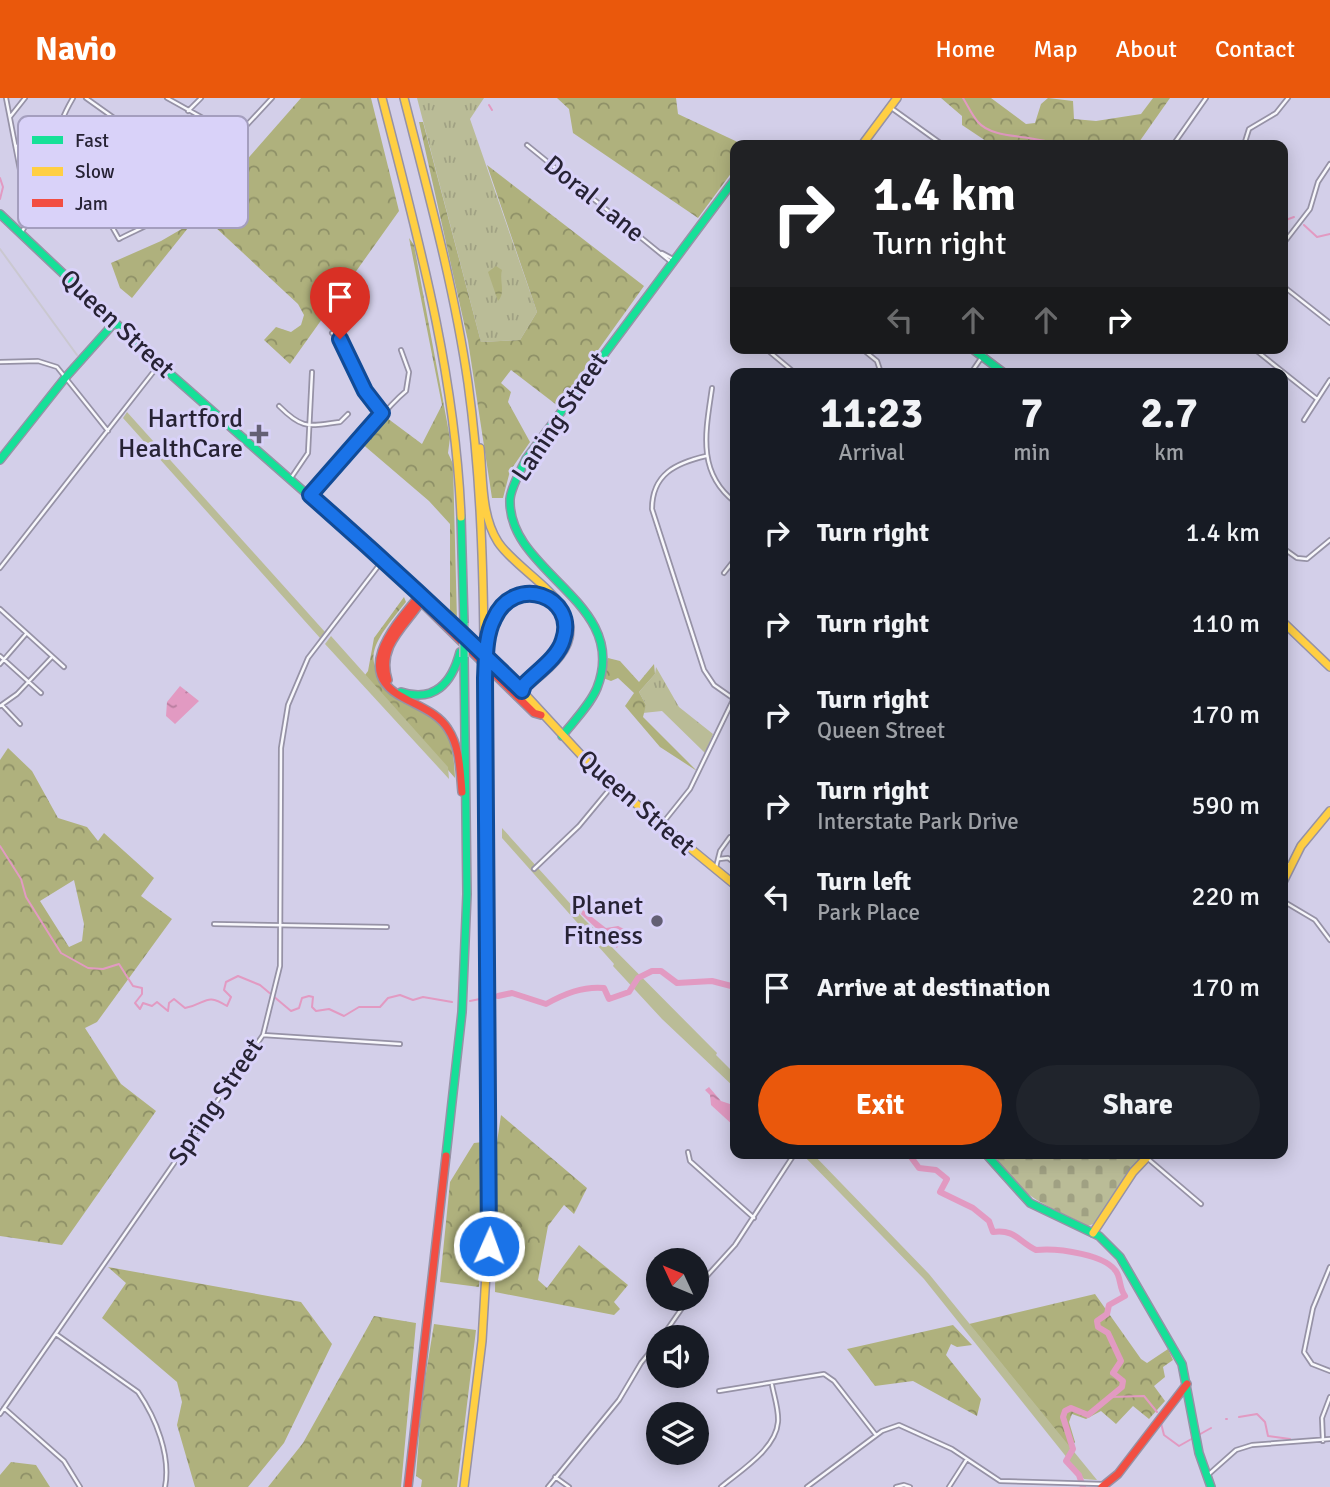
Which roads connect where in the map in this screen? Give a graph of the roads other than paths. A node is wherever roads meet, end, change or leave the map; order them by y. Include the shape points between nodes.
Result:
1 (6, 98) edge
2 (25, 98) edge
3 (73, 98) edge
4 (86, 98) edge
5 (167, 98) edge
6 (201, 98) edge
7 (272, 98) edge
8 (382, 98) edge
9 (404, 98) edge
10 (897, 98) edge
11 (1206, 98) edge
12 (1288, 98) edge
13 (890, 107) junction
14 (188, 111) junction
15 (62, 116) edge
16 (111, 116) edge
17 (198, 116) edge
18 (10, 117) junction
19 (248, 124) edge
20 (866, 140) edge
21 (936, 140) edge
22 (1177, 140) edge
23 (1246, 140) edge
24 (527, 145) dead end
25 (16, 146) joint
26 (18, 157) edge
27 (1330, 164) edge
28 (730, 186) edge
29 (0, 214) edge
30 (23, 228) edge
31 (113, 228) edge
32 (139, 228) edge
33 (20, 233) junction
34 (1288, 238) edge
35 (672, 261) junction
36 (1288, 290) edge
37 (115, 322) junction
38 (1330, 323) edge
39 (332, 333) dead end
40 (463, 346) junction
41 (401, 350) dead end
42 (772, 354) edge
43 (868, 354) edge
44 (978, 354) edge
45 (983, 354) edge
46 (1261, 354) edge
47 (981, 357) junction
48 (0, 362) edge
49 (159, 364) junction
50 (789, 368) edge
51 (879, 368) edge
52 (974, 368) edge
53 (997, 368) edge
54 (1278, 368) edge
55 (312, 372) dead end
56 (1288, 376) edge
57 (65, 378) junction
58 (1330, 380) edge
59 (712, 387) dead end
60 (1317, 399) junction
61 (279, 407) dead end
62 (382, 413) junction
63 (348, 414) dead end
64 (1304, 420) dead end
65 (310, 425) junction
66 (108, 431) junction
67 (706, 456) junction
68 (0, 460) edge
69 (291, 478) junction
70 (310, 495) junction
71 (730, 497) edge
72 (1330, 540) edge
73 (1288, 552) edge
74 (383, 560) junction
75 (730, 565) edge
76 (0, 568) edge
77 (724, 573) dead end
78 (421, 598) junction
79 (1, 612) edge
80 (1288, 627) edge
81 (26, 634) junction
82 (486, 643) junction
83 (462, 654) junction
84 (0, 656) edge
85 (52, 657) junction
86 (4, 660) junction
87 (0, 664) edge
88 (64, 667) dead end
89 (1330, 667) edge
90 (29, 682) junction
91 (41, 693) dead end
92 (520, 694) junction
93 (730, 695) edge
94 (1, 705) edge
95 (730, 706) edge
96 (20, 724) dead end
97 (561, 737) junction
98 (463, 776) junction
99 (612, 785) junction
100 (1330, 811) edge
101 (660, 827) junction
102 (730, 836) edge
103 (719, 859) junction
104 (730, 859) edge
105 (1288, 862) edge
106 (534, 869) dead end
107 (715, 870) junction
108 (730, 881) edge
109 (1288, 904) edge
110 (214, 924) dead end
111 (281, 925) junction
112 (387, 927) dead end
113 (1330, 940) edge
114 (263, 1035) junction
115 (400, 1044) dead end
116 (688, 1152) dead end
117 (791, 1159) edge
118 (990, 1159) edge
119 (1145, 1159) edge
120 (1153, 1159) edge
121 (1201, 1204) dead end
122 (754, 1219) junction
123 (1093, 1233) junction
124 (1330, 1268) edge
125 (709, 1274) edge
126 (56, 1334) junction
127 (646, 1357) edge
128 (1330, 1371) edge
129 (771, 1383) junction
130 (1188, 1383) junction
131 (719, 1391) dead end
132 (1330, 1397) edge
133 (4, 1408) junction
134 (0, 1414) edge
135 (876, 1435) junction
136 (1330, 1439) edge
137 (1323, 1441) junction
138 (967, 1458) junction
139 (1207, 1476) junction
140 (555, 1477) junction
141 (814, 1482) junction
142 (1005, 1482) junction
143 (1102, 1485) edge
144 (80, 1487) edge
145 (165, 1487) edge
146 (408, 1487) edge
147 (464, 1487) edge
148 (548, 1487) edge
149 (569, 1487) edge
150 (721, 1487) edge
151 (807, 1487) edge
152 (818, 1487) edge
153 (896, 1487) edge
154 (910, 1487) edge
155 (949, 1487) edge
156 (1004, 1487) edge
157 (1211, 1487) edge

1 - 18 street
2 - 18 street
3 - 15 street
4 - 16 street
5 - 14 street
6 - 14 street
7 - 19 street
8 - 83 main road, bridge via 448,373 461,491
9 - 40 main road
10 - 13 main road
11 - 22 street
12 - 23 street via 1276,113 1249,129
13 - 20 main road
13 - 21 street
14 - 17 street
18 - 25 street
24 - 35 street, Doral Lane
25 - 26 street
27 - 34 street via 1318,182 1310,209
28 - 35 main road, Laning Street
29 - 33 main road, Queen Street
30 - 33 street
31 - 32 street via 119,239
33 - 37 main road, Queen Street
35 - 97 main road, Laning Street via 526,459 512,485 510,512 519,538 582,603 600,642 596,689 586,710
36 - 38 street
37 - 49 main road, Queen Street
37 - 57 main road
39 - 62 street via 340,339 365,391
40 - 82 main road via 478,466
40 - 92 main road via 492,530 505,551 559,602 569,621 563,651
41 - 62 street via 409,384
42 - 50 street
43 - 51 street
44 - 47 main road
45 - 47 street
46 - 54 street
47 - 52 street
47 - 53 main road
48 - 57 street via 48,363
49 - 66 street
49 - 69 main road, Queen Street
55 - 65 street
56 - 60 street
57 - 66 street
57 - 68 main road
58 - 60 street
59 - 67 street
60 - 64 street
61 - 65 street via 295,423
62 - 70 street
63 - 65 street via 340,422
65 - 69 street via 308,453
66 - 76 street
67 - 71 street via 716,482
67 - 93 street via 681,462 663,475 654,491 653,511 704,670 714,685
69 - 70 main road, Queen Street
70 - 74 main road, Queen Street
72 - 73 street via 1307,559
74 - 78 main road, Queen Street
74 - 111 street, Spring Street via 308,658 288,705 281,748
75 - 77 street
78 - 83 main road via 385,652 388,681 409,696 430,696 448,682
78 - 92 main road, Queen Street
78 - 98 main road via 385,639 379,667 391,690 446,725
79 - 81 street
80 - 89 main road
81 - 85 street
81 - 86 street
82 - 92 main road via 495,616 511,598 534,593 559,609 565,628 562,644
82 - 147 main road, bridge via 489,1223 482,1341
83 - 98 main road
84 - 86 street
85 - 88 street
85 - 90 street
86 - 87 street
86 - 90 street
90 - 91 street
90 - 94 street
92 - 97 main road, Queen Street
94 - 96 street
95 - 101 street via 690,789
97 - 99 main road, Queen Street
98 - 146 main road via 465,953 459,1042
99 - 101 main road, Queen Street
99 - 106 street via 579,826
100 - 105 main road
101 - 107 main road, Queen Street
102 - 103 street
103 - 104 street
103 - 107 street
107 - 108 main road, Queen Street
109 - 113 street via 1315,920
110 - 111 street
111 - 112 street
111 - 114 street, Spring Street via 280,966
114 - 115 street
114 - 126 street, Spring Street
116 - 122 street via 690,1161
117 - 122 street
118 - 123 main road via 1030,1203
119 - 123 main road
120 - 121 street
122 - 125 street
123 - 130 main road via 1116,1252 1147,1300
124 - 128 street via 1313,1308 1304,1352 1312,1364
126 - 133 street, Spring Street
126 - 145 street via 138,1392 165,1454
127 - 140 street via 619,1399
129 - 131 street
129 - 135 street via 824,1374
129 - 150 street via 778,1423 774,1435
130 - 139 main road
130 - 143 main road via 1118,1474
132 - 137 street via 1322,1418
133 - 134 street, Spring Street
133 - 144 street via 64,1461
135 - 138 street via 904,1426
135 - 141 street
136 - 137 street
137 - 139 street via 1240,1449
138 - 142 street
138 - 155 street
139 - 157 main road
140 - 148 street
140 - 149 street
141 - 151 street
141 - 152 street
142 - 143 street
142 - 156 street
153 - 154 street

